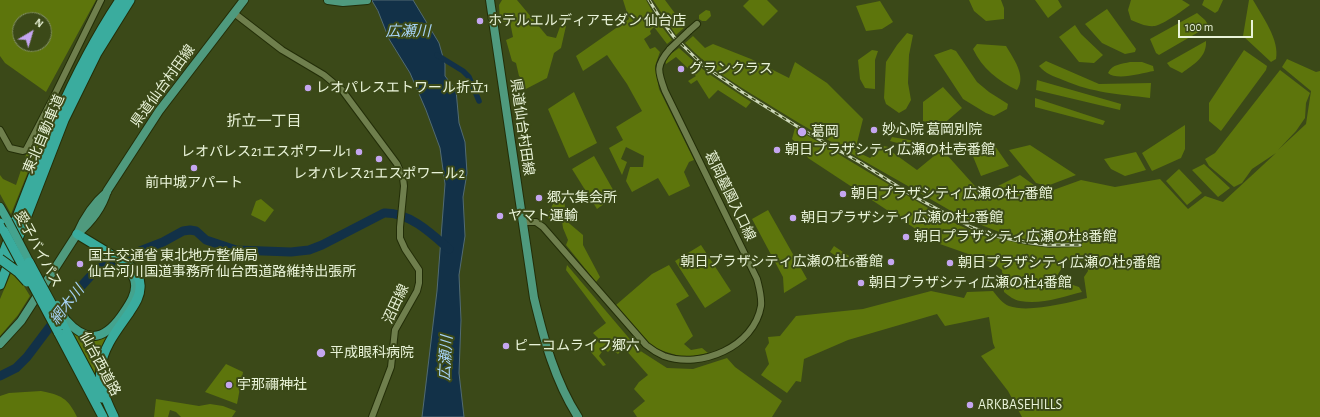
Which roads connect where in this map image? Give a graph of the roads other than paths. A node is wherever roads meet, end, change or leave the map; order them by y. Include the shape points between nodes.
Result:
1 (101, 0) edge
2 (120, 0) edge
3 (130, 0) edge
4 (244, 0) edge
5 (328, 0) edge
6 (367, 0) edge
7 (490, 0) edge
8 (234, 13) junction
9 (697, 24) dead end
10 (0, 130) edge
11 (0, 207) edge
12 (523, 222) junction
13 (4, 225) edge
14 (77, 234) junction
15 (0, 260) edge
16 (29, 262) joint
17 (124, 265) junction
18 (0, 285) edge
19 (51, 320) junction
20 (62, 326) junction
21 (0, 344) edge
22 (99, 417) edge
23 (103, 417) edge
24 (113, 417) edge
25 (372, 417) edge
26 (578, 417) edge

1 - 10 street via 26,150 10,148
2 - 15 highway, 東北自動車道 via 90,49 63,103
3 - 18 highway, 東北自動車道 via 97,53 67,113
4 - 8 main road, 県道仙台村田線
5 - 6 main road
7 - 12 main road, 県道仙台村田線
8 - 14 main road, 県道仙台村田線 via 159,111 108,191 104,203 88,225
8 - 25 street, 沼田線 via 282,50 324,75 342,90 379,139 403,178 400,238 419,270 419,283 396,330 391,367
9 - 12 street, 葛岡墓園入口線, bridge via 664,56 659,72 665,91 757,279 761,305 753,326 739,342 728,349 697,360 664,356 653,350 543,227 536,222
11 - 13 highway, 愛子バイパス
12 - 26 main road, 県道仙台村田線 via 541,328 554,369
13 - 16 highway, 愛子バイパス, bridge
13 - 19 highway, 愛子バイパス, bridge
14 - 17 highway
14 - 21 main road, 県道仙台村田線 via 21,321
15 - 19 highway, bridge via 22,277
16 - 20 highway, 愛子バイパス, bridge
17 - 20 highway via 134,278 135,288 132,299 114,326 100,335 89,335
17 - 24 highway via 134,270 139,278 140,292 106,348 100,368 103,389
19 - 20 highway, 愛子バイパス, bridge
20 - 22 highway
20 - 23 highway, 仙台西道路
20 - 24 highway, 仙台西道路

